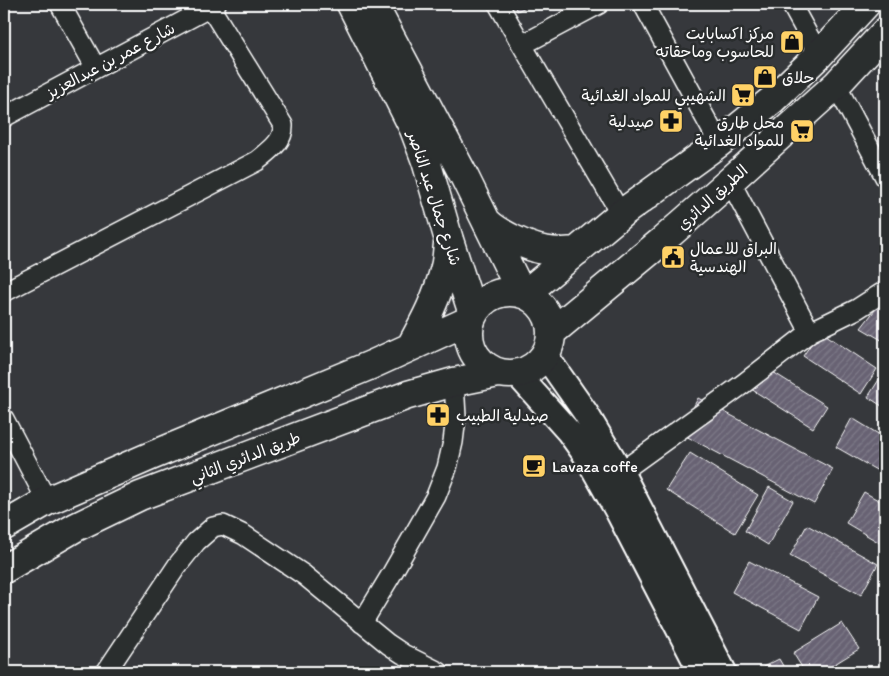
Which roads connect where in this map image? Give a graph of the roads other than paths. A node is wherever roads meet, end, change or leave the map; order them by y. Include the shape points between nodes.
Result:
1 (60, 4) edge
2 (351, 4) edge
3 (373, 4) edge
4 (498, 4) edge
5 (599, 4) edge
6 (643, 4) edge
7 (791, 4) edge
8 (866, 4) edge
9 (213, 5) edge
10 (885, 32) edge
11 (522, 46) junction
12 (819, 55) junction
13 (96, 68) junction
14 (836, 85) junction
15 (4, 117) edge
16 (719, 143) junction
17 (885, 177) edge
18 (730, 181) junction
19 (621, 214) junction
20 (486, 221) junction
21 (449, 240) junction
22 (577, 251) junction
23 (885, 291) edge
24 (4, 292) edge
25 (523, 293) junction
26 (472, 317) junction
27 (810, 332) junction
28 (548, 344) junction
29 (411, 346) junction
30 (508, 373) junction
31 (454, 382) junction
32 (4, 419) edge
33 (621, 472) junction
34 (47, 501) junction
35 (4, 526) edge
36 (4, 569) edge
37 (362, 623) junction
38 (427, 670) edge
39 (106, 672) edge
40 (701, 672) edge
41 (724, 672) edge

1 - 13 street
2 - 21 main road, شارع جمال عبد الناصر via 414,129
3 - 20 main road, شارع جمال عبد الناصر
4 - 11 street
5 - 11 street
6 - 16 street
7 - 12 street
8 - 12 main road
9 - 13 street, شارع عمر بن عبدالعزيز
9 - 24 street via 283,125 278,143 257,161
10 - 14 main road, الطريق الدائري
11 - 19 street
12 - 16 main road via 772,100
13 - 15 street, شارع عمر بن عبدالعزيز
14 - 17 street
14 - 18 main road, الطريق الدائري
16 - 19 main road
18 - 27 street
18 - 28 main road, الطريق الدائري
19 - 22 main road
20 - 22 main road via 491,227 530,247 549,252
20 - 25 main road, شارع جمال عبد الناصر
21 - 26 main road, شارع جمال عبد الناصر
21 - 29 main road via 439,289
22 - 25 main road
23 - 27 street
25 - 26 main road via 502,292 485,299
25 - 28 main road via 536,300 550,320
26 - 29 main road
26 - 30 main road via 468,333 477,358 486,367
27 - 33 street
28 - 30 main road via 538,364 528,370
28 - 33 street
29 - 34 main road
30 - 31 main road, طريق الدائري الثاني
30 - 40 street via 570,432 587,457
31 - 36 main road, طريق الدائري الثاني via 408,395 140,496 76,527
31 - 37 street via 456,416 447,468 432,503
32 - 34 street
33 - 41 street
34 - 35 main road
37 - 38 street
37 - 39 street via 304,576 244,535 223,525 213,527 196,542

